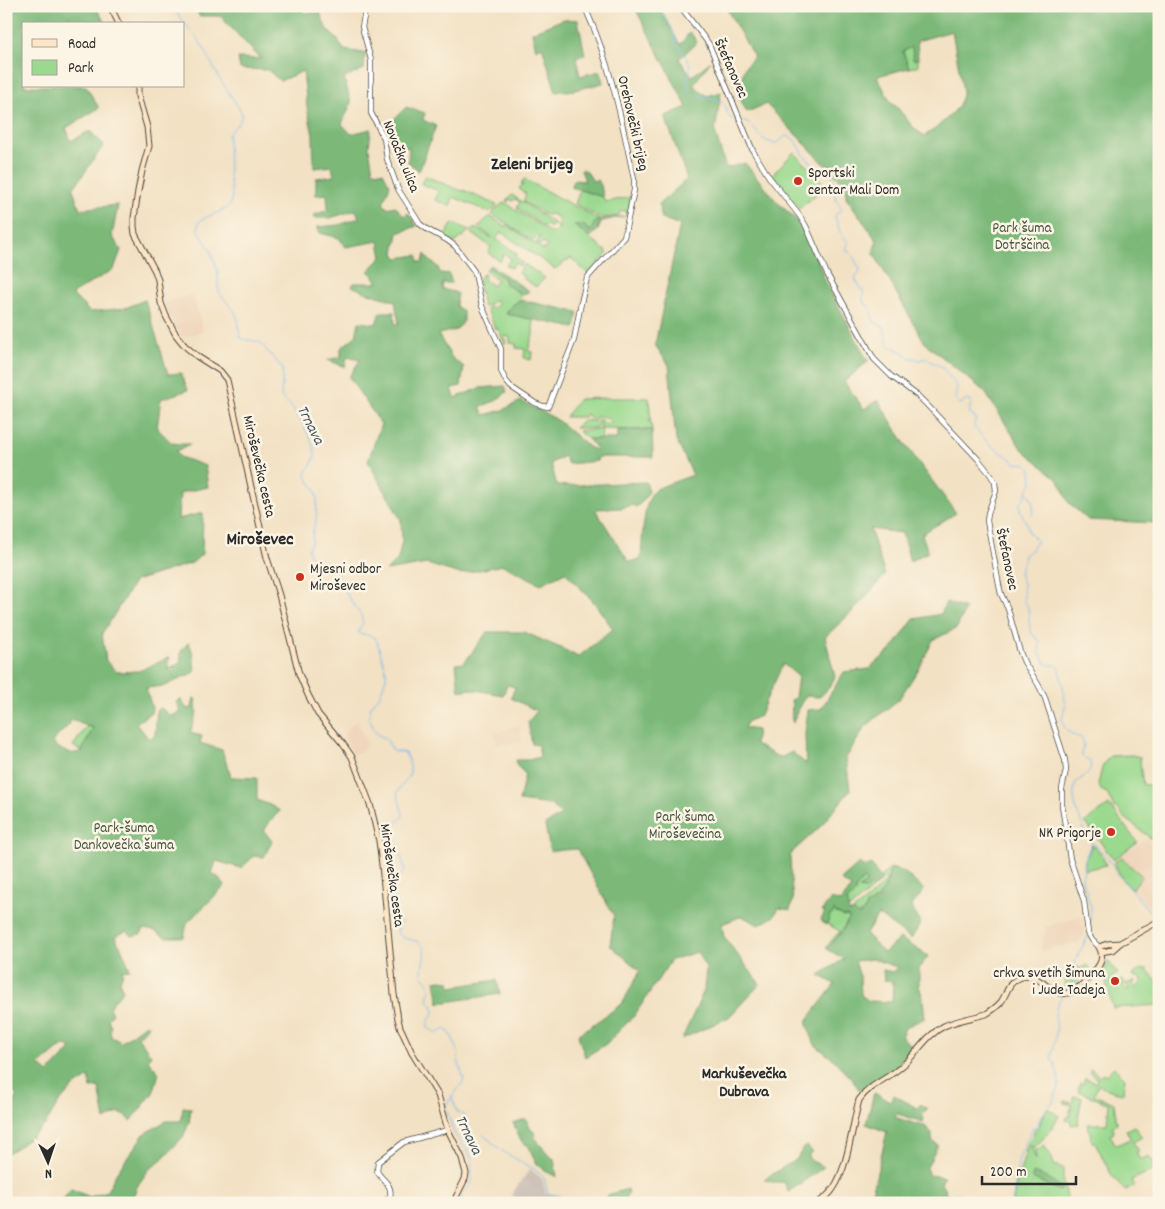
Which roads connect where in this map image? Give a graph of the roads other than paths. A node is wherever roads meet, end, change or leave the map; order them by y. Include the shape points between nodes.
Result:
1 (110, 6) edge
2 (366, 6) edge
3 (587, 6) edge
4 (680, 6) edge
5 (117, 22) edge
6 (138, 88) edge
7 (548, 407) joint
8 (1158, 921) edge
9 (1100, 949) junction
10 (448, 1130) junction
11 (382, 1203) edge
12 (456, 1203) edge
13 (818, 1203) edge

1 - 5 main road
2 - 7 street, Novačka ulica via 362,27 371,64 371,113 384,138 387,159 398,189 420,224 455,246 474,271 482,306 501,349 506,381 535,403
3 - 7 street, Orehovečki brijeg via 613,83 634,190 624,237 587,278 574,340
4 - 9 street, Štefanovec via 709,44 760,164 806,226 827,274 874,359 918,396 993,478 996,491 987,521 1001,594 1024,662 1045,698 1065,760 1062,794 1070,859 1084,901 1089,935
6 - 10 main road, Miroševečka cesta via 149,146 138,191 135,234 155,271 166,316 176,335 228,380 267,558 299,674 318,714 352,757 370,804 379,841 400,1026 412,1053 438,1095
8 - 9 main road via 1120,943
9 - 13 main road via 1102,958 1098,966 1071,992 1064,994 1030,976 1019,977 991,1011 942,1027 903,1066 870,1087 859,1100 840,1178
10 - 11 street via 404,1142 378,1162 377,1171 391,1189 390,1197
10 - 12 main road, Miroševečka cesta via 466,1173

